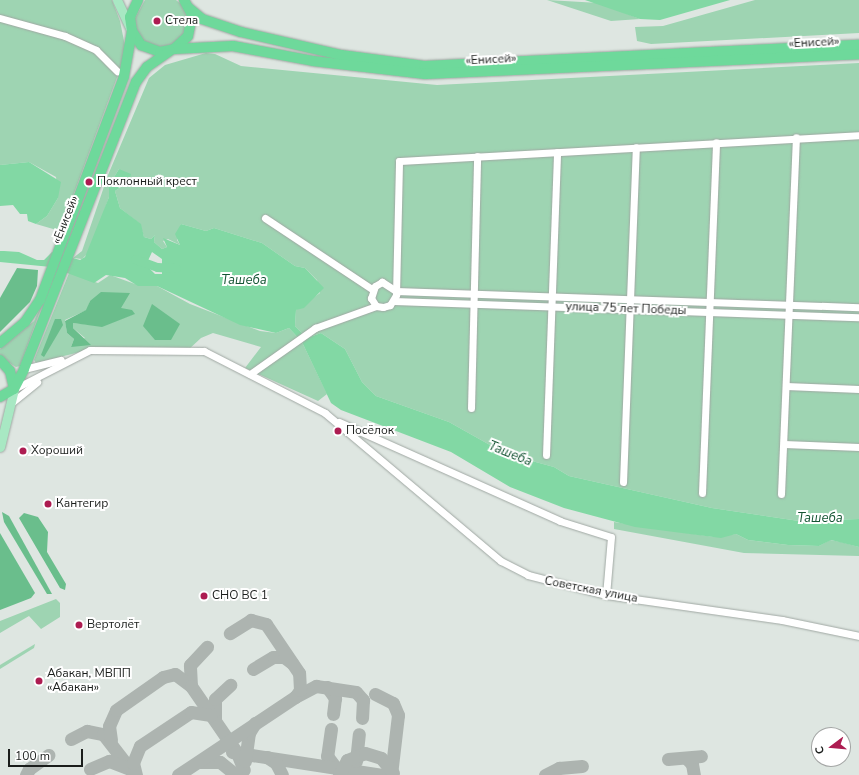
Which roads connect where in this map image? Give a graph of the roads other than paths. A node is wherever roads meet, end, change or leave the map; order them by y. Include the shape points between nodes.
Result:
1 (117, 0) edge
2 (138, 0) edge
3 (187, 3) edge
4 (0, 18) edge
5 (132, 31) junction
6 (859, 45) edge
7 (172, 50) junction
8 (859, 54) edge
9 (117, 71) dead end
10 (859, 135) edge
11 (796, 136) junction
12 (716, 142) junction
13 (636, 147) junction
14 (558, 152) junction
15 (477, 156) junction
16 (265, 218) dead end
17 (65, 244) junction
18 (50, 284) junction
19 (372, 289) junction
20 (396, 291) junction
21 (474, 293) junction
22 (553, 295) junction
23 (371, 298) junction
24 (630, 298) junction
25 (394, 301) junction
26 (710, 301) junction
27 (474, 304) junction
28 (788, 304) junction
29 (376, 306) junction
30 (552, 306) junction
31 (859, 307) edge
32 (630, 308) junction
33 (710, 312) junction
34 (788, 315) junction
35 (859, 317) edge
36 (315, 328) junction
37 (0, 343) edge
38 (67, 358) junction
39 (0, 360) edge
40 (24, 369) junction
41 (250, 374) junction
42 (786, 386) junction
43 (14, 389) junction
44 (859, 389) edge
45 (0, 397) edge
46 (10, 404) junction
47 (471, 408) dead end
48 (334, 421) junction
49 (784, 444) junction
50 (0, 447) edge
51 (859, 447) edge
52 (546, 455) dead end
53 (623, 482) dead end
54 (702, 493) dead end
55 (781, 494) dead end
56 (606, 595) junction
57 (859, 636) edge

1 - 5 main road
2 - 5 highway, «Енисей» via 130,17
3 - 6 highway, «Енисей» via 202,19 241,32 348,56 424,66
3 - 7 highway, «Енисей» via 190,31
4 - 9 street via 65,36 96,50
5 - 7 highway, «Енисей» via 146,48
5 - 17 highway, «Енисей» via 124,76
7 - 8 highway, «Енисей» via 233,46 313,61 425,74
7 - 17 highway, «Енисей» via 147,67 136,82
10 - 11 street
11 - 12 street
11 - 28 street
12 - 13 street
12 - 26 street
13 - 14 street
13 - 24 street
14 - 15 street
14 - 22 street
15 - 20 street via 399,161
15 - 21 street
16 - 19 street
17 - 18 highway, «Енисей»
18 - 37 highway, «Енисей» via 25,322
18 - 40 highway, «Енисей»
19 - 20 street via 382,282
19 - 23 street
20 - 21 street, улица 75 лет Победы
20 - 25 street
21 - 22 street, улица 75 лет Победы
21 - 27 street
22 - 24 street, улица 75 лет Победы
22 - 30 street
23 - 29 street
23 - 36 street
24 - 26 street, улица 75 лет Победы
24 - 32 street
25 - 27 street, улица 75 лет Победы
25 - 29 street via 387,307
26 - 28 street, улица 75 лет Победы
26 - 33 street
27 - 30 street, улица 75 лет Победы
27 - 47 street
28 - 31 street, улица 75 лет Победы
28 - 34 street
29 - 36 street
30 - 32 street, улица 75 лет Победы
30 - 52 street
32 - 33 street, улица 75 лет Победы
32 - 53 street
33 - 34 street, улица 75 лет Победы
33 - 54 street
34 - 35 street, улица 75 лет Победы
34 - 42 street
36 - 41 street
38 - 40 street
38 - 41 street via 90,350 204,351
38 - 43 street
38 - 46 street
39 - 43 highway via 10,371
40 - 43 highway, «Енисей»
41 - 48 street
42 - 44 street
42 - 49 street
43 - 45 highway
43 - 46 main road
46 - 50 main road
48 - 56 street, Советская улица via 500,561 549,583
48 - 56 street via 372,434 560,521 611,537
49 - 51 street
49 - 55 street
56 - 57 street, Советская улица via 782,620

